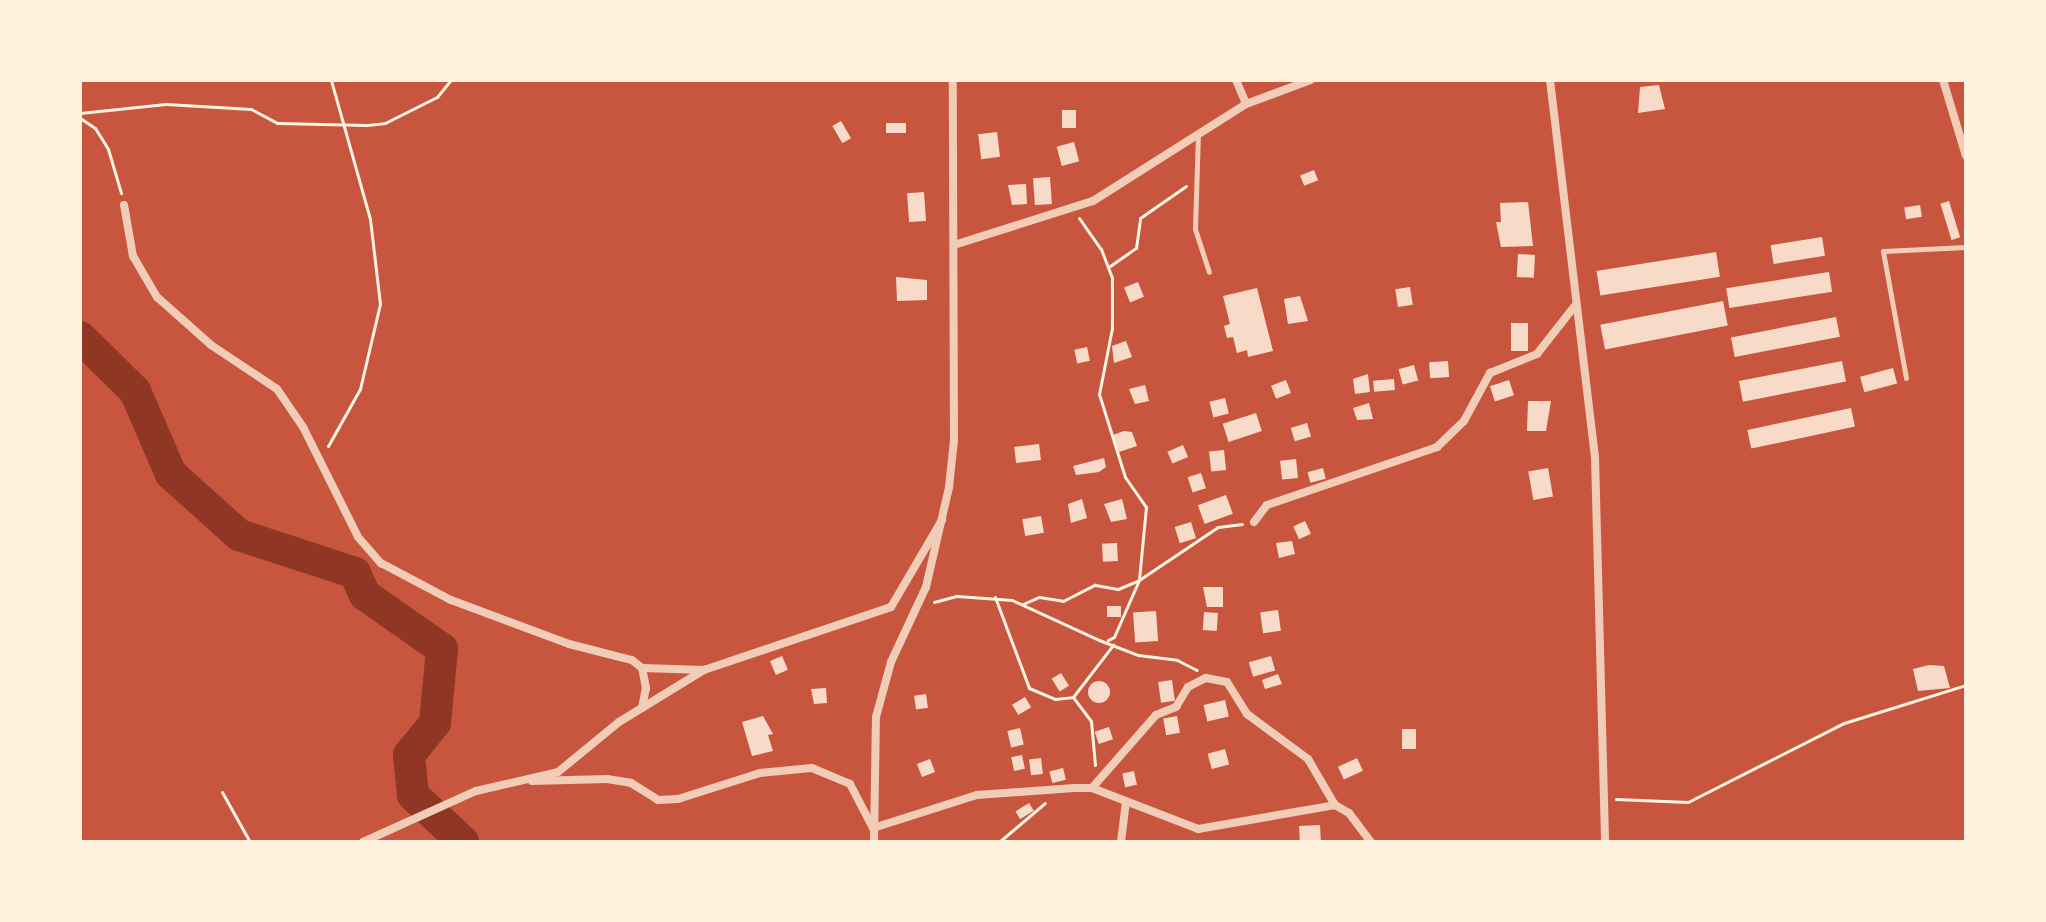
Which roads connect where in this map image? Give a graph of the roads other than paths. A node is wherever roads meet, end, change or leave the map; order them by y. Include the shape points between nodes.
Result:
1 (953, 80) edge
2 (1236, 80) edge
3 (1311, 80) edge
4 (1550, 80) edge
5 (1943, 80) edge
6 (1246, 104) junction
7 (1198, 132) junction
8 (1966, 156) edge
9 (124, 205) road end
10 (954, 245) junction
11 (1966, 247) edge
12 (1209, 272) dead end
13 (1575, 307) junction
14 (1906, 378) dead end
15 (945, 517) junction
16 (1254, 522) road end
17 (642, 668) junction
18 (704, 670) junction
19 (642, 708) junction
20 (532, 781) junction
21 (1092, 788) junction
22 (1126, 801) junction
23 (1335, 805) junction
24 (873, 828) junction
25 (363, 842) edge
26 (874, 842) edge
27 (1121, 842) edge
28 (1371, 842) edge
29 (1605, 842) edge

1 - 10 street
2 - 6 street
3 - 6 street
4 - 13 street
5 - 8 street
6 - 7 street
7 - 10 street via 1109,192 1072,209
7 - 12 lane via 1195,229
9 - 17 street via 133,256 157,297 211,345 277,389 358,537 381,563 506,622 632,660
10 - 15 street via 954,440
11 - 14 lane via 1883,251
13 - 16 street via 1537,354 1490,373 1464,421 1437,447 1267,505
13 - 29 street via 1595,457
15 - 18 street via 891,607
15 - 24 street via 919,607 891,662 876,717
17 - 18 street
17 - 19 street
18 - 19 street
19 - 20 street via 558,772
20 - 24 street via 607,779 631,783 658,800 678,799 760,773 812,768 850,784
20 - 25 street via 476,791 413,815
21 - 22 street
21 - 23 street via 1156,715 1176,707 1188,687 1206,678 1227,682 1247,714 1308,759
21 - 24 street via 977,795
22 - 23 street via 1198,829
22 - 27 street
23 - 28 street via 1349,813
24 - 26 street

